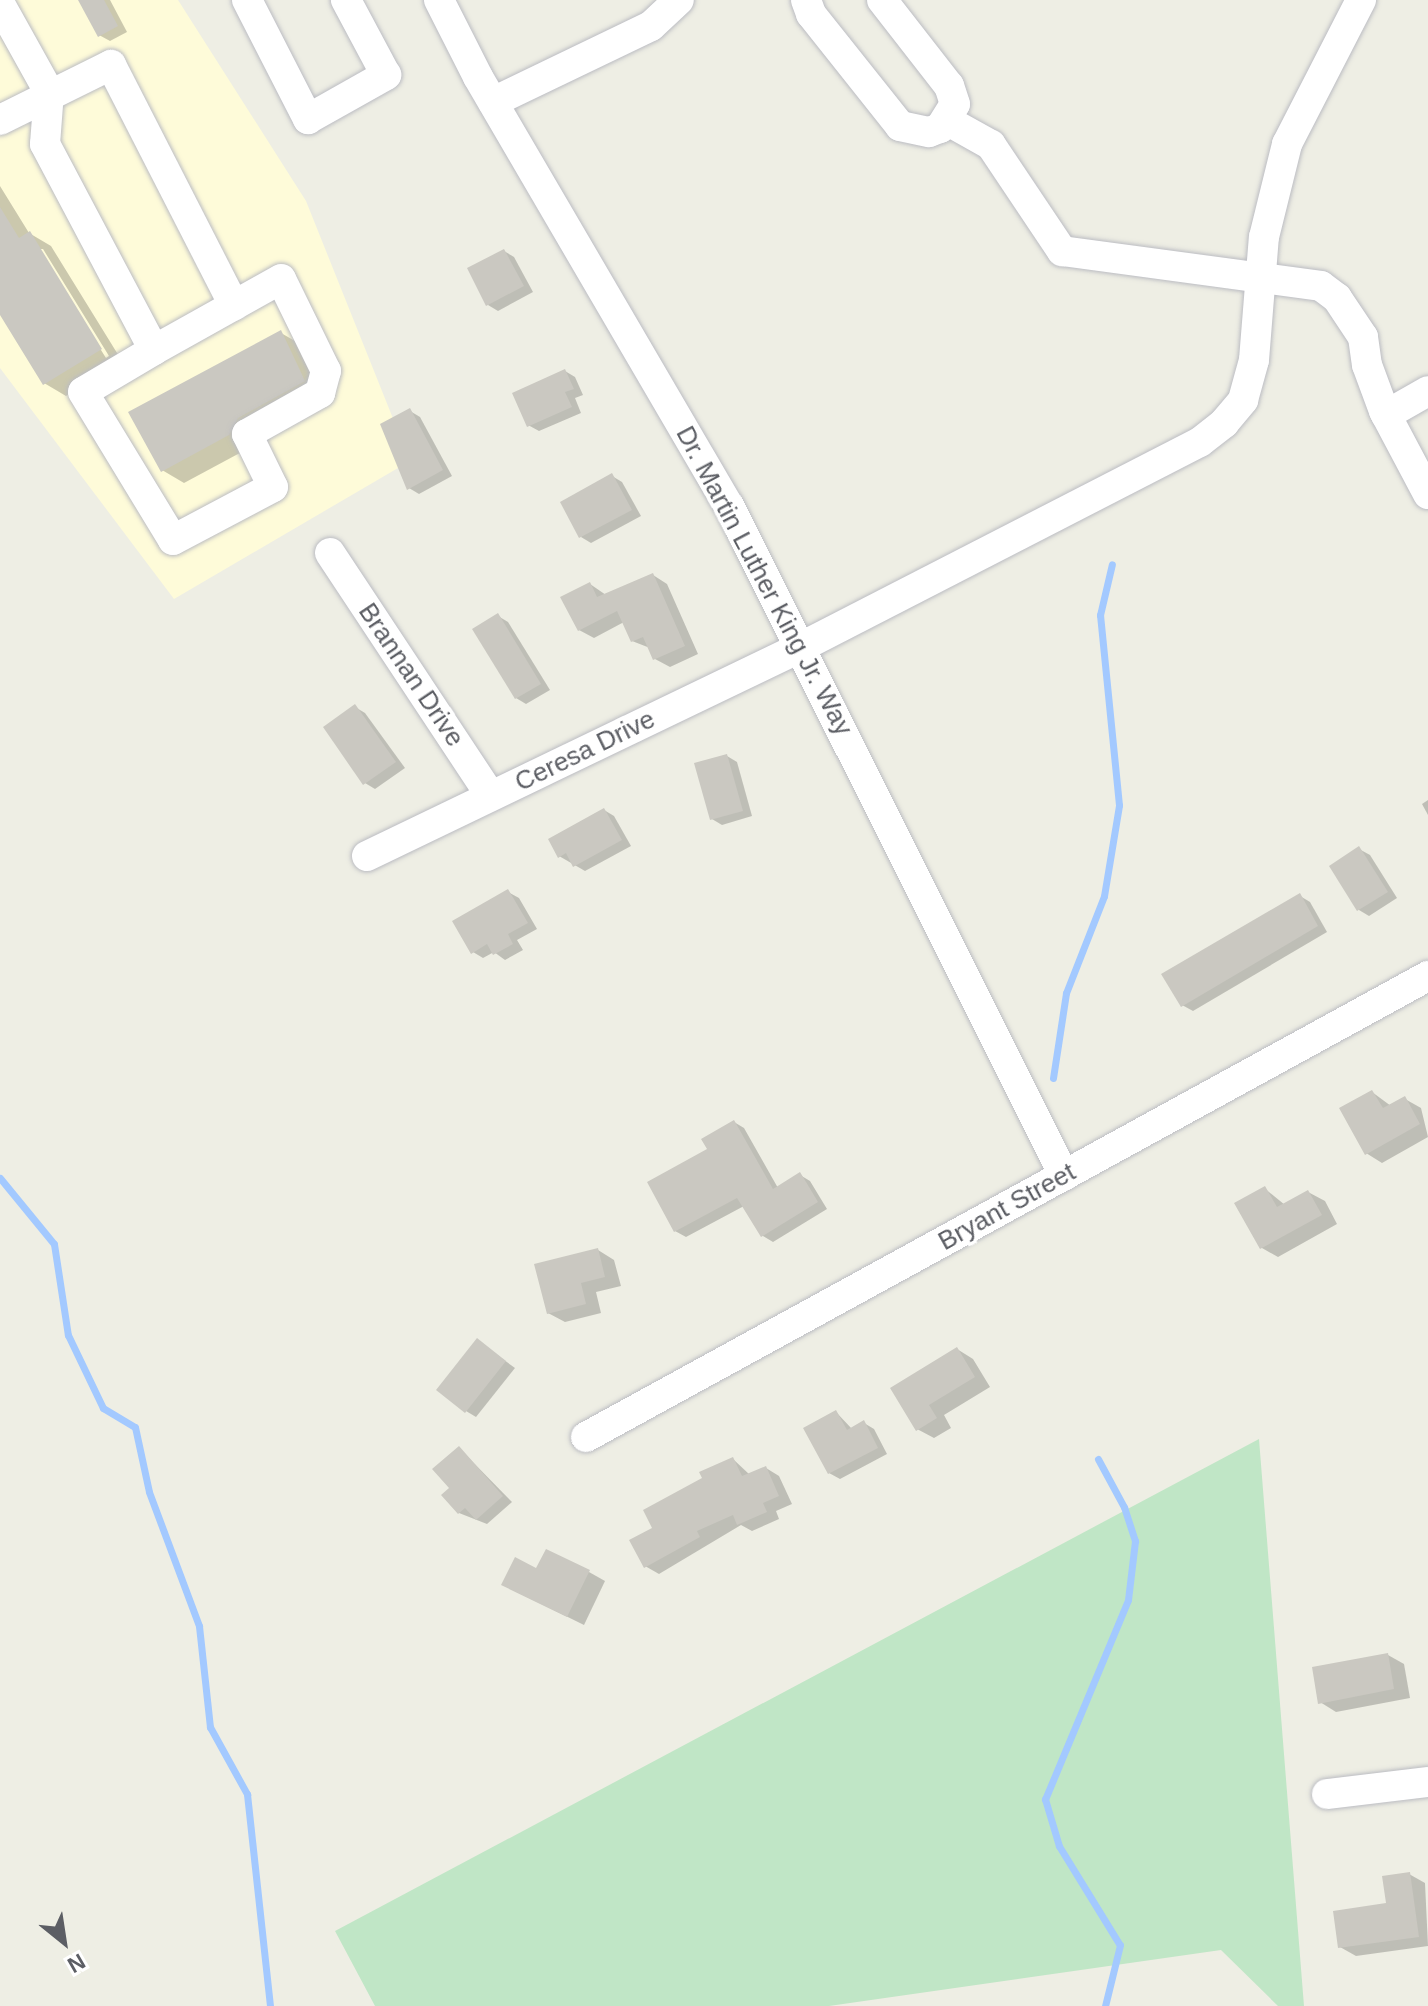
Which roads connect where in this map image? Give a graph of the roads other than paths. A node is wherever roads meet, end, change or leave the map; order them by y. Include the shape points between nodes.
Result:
1 (247, 0) edge
2 (346, 0) edge
3 (439, 0) edge
4 (679, 0) edge
5 (806, 0) edge
6 (882, 0) edge
7 (1361, 0) edge
8 (0, 4) edge
9 (49, 92) junction
10 (493, 102) junction
11 (0, 120) edge
12 (948, 121) junction
13 (1261, 276) junction
14 (234, 305) junction
15 (154, 350) junction
16 (1428, 391) edge
17 (1386, 415) junction
18 (1428, 494) edge
19 (330, 553) dead end
20 (803, 646) junction
21 (491, 796) junction
22 (367, 856) dead end
23 (1428, 976) edge
24 (1064, 1176) junction
25 (586, 1437) dead end
26 (1428, 1782) edge
27 (1327, 1794) dead end

1 - 2 street via 308,119 386,75
3 - 10 street, Dr. Martin Luther King Jr. Way
4 - 10 street via 651,26
5 - 12 street via 811,14 900,126 929,132
6 - 12 street via 949,86 955,104
7 - 13 street, Ceresa Drive via 1287,144 1275,181
8 - 9 street
9 - 11 street
9 - 14 street via 111,65
9 - 15 street via 45,144
10 - 20 street, Dr. Martin Luther King Jr. Way via 729,506
12 - 13 street via 991,145 1062,251
13 - 17 street via 1321,286 1337,298 1363,337 1367,365
13 - 20 street, Ceresa Drive via 1254,360 1243,400 1200,442
14 - 15 street
14 - 15 street via 281,279 326,379 320,393 247,434 273,487 173,540 83,392
16 - 17 street
17 - 18 street
19 - 21 street, Brannan Drive
20 - 21 street, Ceresa Drive
20 - 24 street, Dr. Martin Luther King Jr. Way
21 - 22 street, Ceresa Drive
23 - 24 street, Bryant Street
24 - 25 street, Bryant Street
26 - 27 street

